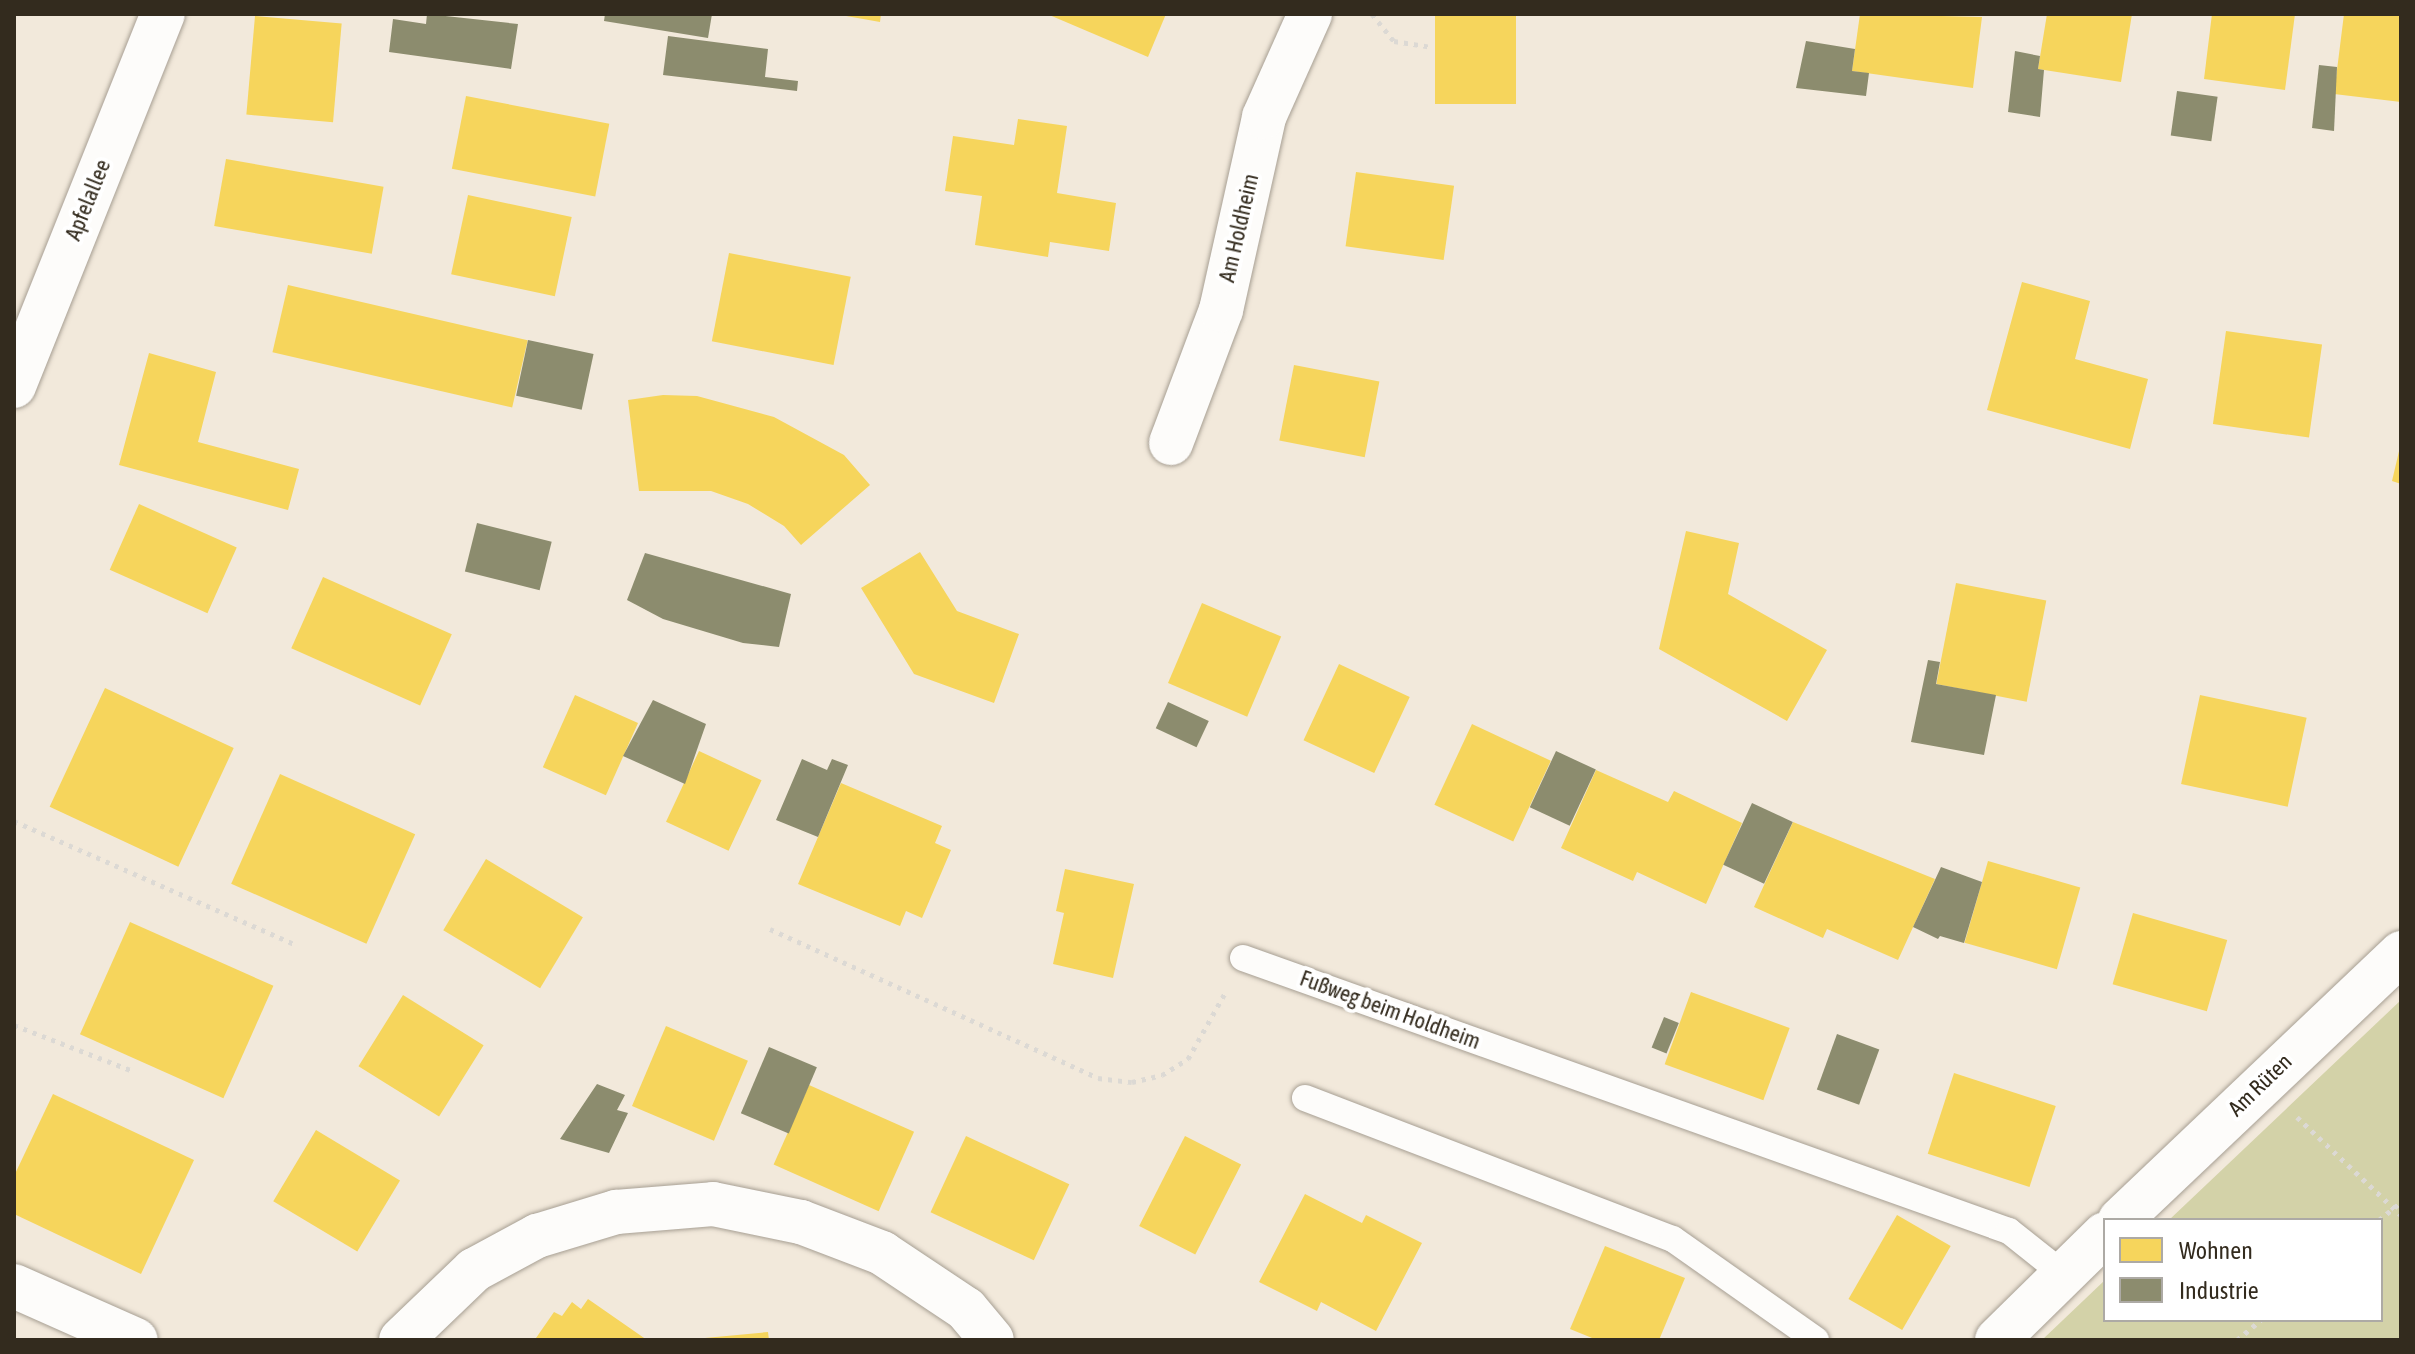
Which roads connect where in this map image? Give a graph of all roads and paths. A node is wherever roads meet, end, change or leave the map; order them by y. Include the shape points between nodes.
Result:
1 (163, 14) edge
2 (1310, 14) edge
3 (1372, 14) edge
4 (1430, 47) dead end
5 (14, 386) edge
6 (1171, 443) dead end
7 (14, 821) edge
8 (770, 929) dead end
9 (297, 945) dead end
10 (2401, 953) edge
11 (1243, 958) joint
12 (14, 1025) edge
13 (133, 1071) dead end
14 (2264, 1081) junction
15 (1305, 1098) dead end
16 (2401, 1202) edge
17 (2394, 1207) junction
18 (2401, 1215) edge
19 (2122, 1218) edge
20 (2381, 1218) edge
21 (2103, 1236) edge
22 (2063, 1274) junction
23 (14, 1286) edge
24 (2259, 1322) edge
25 (422, 1333) edge
26 (136, 1340) edge
27 (992, 1340) edge
28 (1816, 1340) edge
29 (1997, 1340) edge
30 (2237, 1340) edge

1 - 5 street, Apfelallee
2 - 6 street, Am Holdheim via 1264,117 1221,310
3 - 4 path via 1394,41
7 - 9 path
8 - 11 path via 1064,1066 1132,1082 1162,1075 1188,1059
10 - 14 street, Am Rüten
11 - 22 lane, Fußweg beim Holdheim via 2009,1231
12 - 13 path
14 - 17 path
14 - 19 street, Am Rüten
15 - 28 lane via 1673,1239
16 - 17 path
17 - 18 path
17 - 20 path
21 - 22 street
22 - 29 street
23 - 26 street
24 - 30 path
25 - 27 street via 474,1270 537,1236 616,1212 713,1204 801,1222 882,1253 966,1309

